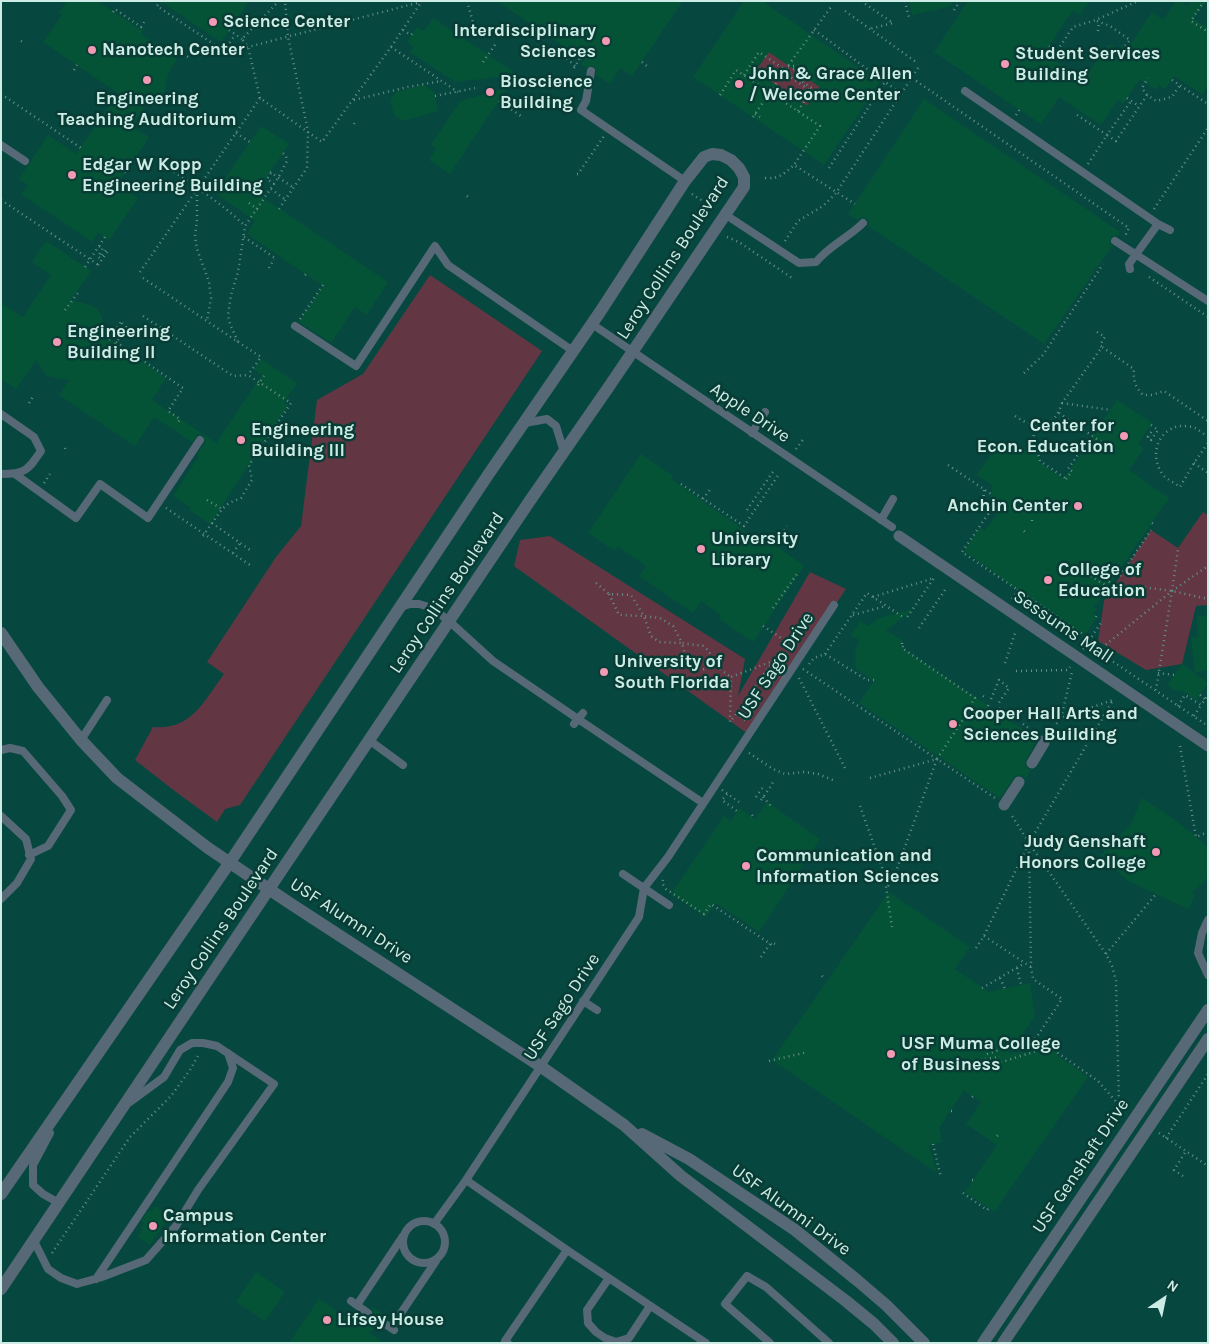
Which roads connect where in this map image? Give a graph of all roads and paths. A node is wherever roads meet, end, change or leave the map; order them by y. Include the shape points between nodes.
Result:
1 (278, 1) edge
2 (285, 1) edge
3 (422, 1) edge
4 (467, 1) edge
5 (861, 1) edge
6 (905, 1) edge
7 (960, 1) edge
8 (1138, 1) edge
9 (1204, 1) edge
10 (160, 2) edge
11 (831, 7) dead end
12 (954, 10) dead end
13 (845, 11) dead end
14 (113, 12) dead end
15 (909, 18) dead end
16 (146, 19) dead end
17 (1098, 21) junction
18 (474, 26) dead end
19 (870, 29) junction
20 (229, 30) dead end
21 (403, 30) junction
22 (814, 30) junction
23 (1098, 32) dead end
24 (1208, 32) edge
25 (413, 33) dead end
26 (236, 35) junction
27 (288, 37) junction
28 (242, 39) junction
29 (497, 42) dead end
30 (1049, 46) dead end
31 (1125, 46) dead end
32 (248, 47) junction
33 (391, 47) junction
34 (164, 50) dead end
35 (193, 50) dead end
36 (224, 51) junction
37 (582, 55) dead end
38 (580, 59) junction
39 (483, 62) dead end
40 (642, 62) dead end
41 (916, 62) dead end
42 (77, 65) dead end
43 (920, 65) dead end
44 (648, 66) dead end
45 (788, 66) junction
46 (800, 66) dead end
47 (74, 70) dead end
48 (591, 71) dead end
49 (784, 71) junction
50 (744, 75) junction
51 (912, 78) junction
52 (1148, 78) dead end
53 (1172, 80) dead end
54 (440, 81) junction
55 (885, 82) junction
56 (1180, 85) junction
57 (475, 88) dead end
58 (966, 91) dead end
59 (458, 92) junction
60 (770, 92) junction
61 (901, 93) junction
62 (1, 94) edge
63 (720, 94) dead end
64 (1146, 95) junction
65 (434, 96) dead end
66 (260, 98) junction
67 (1127, 98) dead end
68 (353, 100) junction
69 (499, 101) dead end
70 (1131, 101) junction
71 (1208, 104) edge
72 (1139, 106) junction
73 (798, 111) junction
74 (1077, 114) dead end
75 (521, 116) dead end
76 (760, 117) dead end
77 (356, 120) dead end
78 (354, 124) dead end
79 (1208, 128) edge
80 (308, 131) junction
81 (236, 133) junction
82 (605, 135) dead end
83 (1107, 135) junction
84 (1116, 141) junction
85 (250, 142) dead end
86 (1121, 144) dead end
87 (1, 145) edge
88 (81, 148) dead end
89 (283, 153) dead end
90 (25, 161) dead end
91 (794, 166) junction
92 (829, 168) dead end
93 (170, 169) dead end
94 (1083, 172) junction
95 (577, 174) dead end
96 (278, 178) junction
97 (765, 178) dead end
98 (274, 184) junction
99 (687, 186) junction
100 (197, 188) junction
101 (294, 188) junction
102 (270, 189) junction
103 (836, 193) junction
104 (1, 200) edge
105 (286, 200) junction
106 (249, 203) dead end
107 (855, 204) dead end
108 (257, 208) junction
109 (280, 209) dead end
110 (1154, 209) dead end
111 (262, 212) dead end
112 (722, 213) junction
113 (864, 223) dead end
114 (1158, 224) junction
115 (245, 226) junction
116 (1170, 230) dead end
117 (1125, 236) dead end
118 (105, 237) dead end
119 (244, 237) junction
120 (726, 237) dead end
121 (785, 241) dead end
122 (1115, 241) dead end
123 (99, 246) junction
124 (1136, 254) junction
125 (90, 259) junction
126 (1103, 264) dead end
127 (85, 267) dead end
128 (269, 268) dead end
129 (1130, 269) dead end
130 (140, 272) dead end
131 (1143, 273) dead end
132 (143, 278) dead end
133 (792, 278) dead end
134 (322, 286) dead end
135 (78, 293) dead end
136 (1208, 301) edge
137 (65, 310) dead end
138 (143, 316) dead end
139 (1208, 317) edge
140 (207, 321) junction
141 (592, 324) junction
142 (296, 325) joint
143 (1097, 332) dead end
144 (109, 340) dead end
145 (238, 342) junction
146 (1102, 347) junction
147 (573, 351) junction
148 (632, 351) junction
149 (1024, 373) dead end
150 (248, 375) junction
151 (264, 376) dead end
152 (259, 383) junction
153 (34, 395) dead end
154 (29, 403) dead end
155 (1062, 404) junction
156 (1111, 410) dead end
157 (765, 412) dead end
158 (1059, 413) junction
159 (1, 414) edge
160 (1015, 416) dead end
161 (1208, 421) edge
162 (525, 423) junction
163 (177, 424) dead end
164 (1035, 425) junction
165 (1151, 425) dead end
166 (1153, 430) dead end
167 (752, 432) junction
168 (1091, 435) junction
169 (1208, 437) edge
170 (804, 438) dead end
171 (200, 440) dead end
172 (1208, 443) edge
173 (1104, 444) junction
174 (1110, 445) dead end
175 (796, 449) dead end
176 (1106, 450) dead end
177 (564, 452) junction
178 (1194, 464) junction
179 (948, 465) dead end
180 (774, 470) dead end
181 (1208, 473) edge
182 (1, 474) edge
183 (15, 474) junction
184 (50, 474) dead end
185 (779, 474) dead end
186 (681, 484) dead end
187 (43, 485) dead end
188 (712, 487) dead end
189 (984, 490) junction
190 (991, 494) dead end
191 (703, 499) junction
192 (893, 499) dead end
193 (207, 500) dead end
194 (164, 507) dead end
195 (222, 509) junction
196 (993, 509) dead end
197 (747, 510) dead end
198 (988, 514) junction
199 (881, 520) junction
200 (212, 523) junction
201 (787, 526) dead end
202 (1151, 530) dead end
203 (896, 532) joint
204 (204, 535) junction
205 (782, 535) dead end
206 (240, 543) junction
207 (1178, 549) dead end
208 (250, 550) dead end
209 (233, 553) junction
210 (250, 565) dead end
211 (1084, 565) dead end
212 (1208, 566) edge
213 (1077, 570) dead end
214 (797, 574) dead end
215 (1120, 576) dead end
216 (596, 583) dead end
217 (1111, 583) dead end
218 (946, 586) dead end
219 (1135, 586) dead end
220 (1108, 587) dead end
221 (1018, 590) junction
222 (1172, 591) junction
223 (609, 594) junction
224 (1014, 596) dead end
225 (873, 597) junction
226 (1208, 599) edge
227 (834, 605) dead end
228 (886, 606) junction
229 (400, 608) junction
230 (773, 608) dead end
231 (852, 615) junction
232 (644, 616) junction
233 (449, 621) junction
234 (1101, 623) dead end
235 (763, 626) dead end
236 (919, 628) dead end
237 (1, 633) edge
238 (1015, 633) dead end
239 (682, 643) junction
240 (789, 644) dead end
241 (1087, 644) junction
242 (902, 645) dead end
243 (823, 648) dead end
244 (1098, 651) junction
245 (825, 654) junction
246 (1005, 663) dead end
247 (716, 666) junction
248 (1068, 670) dead end
249 (1016, 671) dead end
250 (1072, 672) dead end
251 (1158, 673) junction
252 (1174, 675) dead end
253 (869, 676) dead end
254 (731, 677) junction
255 (798, 677) dead end
256 (1156, 690) junction
257 (1200, 695) dead end
258 (1207, 697) edge
259 (977, 698) dead end
260 (991, 699) dead end
261 (106, 700) dead end
262 (1201, 705) junction
263 (1178, 706) junction
264 (967, 713) junction
265 (1194, 716) junction
266 (1062, 718) junction
267 (1016, 720) dead end
268 (1023, 724) dead end
269 (1208, 726) edge
270 (1044, 736) junction
271 (81, 740) junction
272 (369, 740) junction
273 (1180, 746) dead end
274 (1208, 746) edge
275 (1, 750) edge
276 (745, 757) dead end
277 (937, 759) junction
278 (1032, 763) dead end
279 (403, 764) dead end
280 (846, 770) dead end
281 (870, 778) dead end
282 (835, 781) dead end
283 (773, 782) dead end
284 (1019, 782) dead end
285 (763, 787) dead end
286 (722, 790) dead end
287 (727, 794) junction
288 (756, 797) dead end
289 (739, 802) dead end
290 (703, 803) junction
291 (1004, 805) junction
292 (771, 806) dead end
293 (860, 806) dead end
294 (738, 811) dead end
295 (752, 815) dead end
296 (1, 816) edge
297 (755, 819) dead end
298 (1208, 832) edge
299 (1029, 843) junction
300 (30, 855) junction
301 (230, 862) junction
302 (623, 874) dead end
303 (665, 876) dead end
304 (644, 888) junction
305 (886, 888) junction
306 (269, 889) junction
307 (1156, 894) dead end
308 (1, 899) edge
309 (668, 905) dead end
310 (732, 918) junction
311 (738, 918) dead end
312 (1208, 920) edge
313 (892, 927) dead end
314 (984, 936) junction
315 (976, 948) dead end
316 (1106, 954) junction
317 (761, 957) dead end
318 (1025, 963) junction
319 (1031, 967) junction
320 (1017, 968) junction
321 (1208, 975) edge
322 (822, 976) dead end
323 (1000, 978) junction
324 (825, 979) dead end
325 (1022, 985) dead end
326 (982, 988) dead end
327 (1004, 989) dead end
328 (583, 1000) junction
329 (597, 1010) dead end
330 (1208, 1010) edge
331 (1208, 1039) edge
332 (808, 1052) dead end
333 (200, 1053) dead end
334 (228, 1053) junction
335 (987, 1054) dead end
336 (1000, 1057) dead end
337 (986, 1059) dead end
338 (769, 1061) dead end
339 (540, 1066) junction
340 (981, 1066) dead end
341 (1208, 1074) edge
342 (73, 1089) junction
343 (122, 1107) junction
344 (624, 1125) junction
345 (1158, 1132) dead end
346 (1166, 1138) junction
347 (933, 1144) dead end
348 (1186, 1151) junction
349 (1208, 1166) edge
350 (1183, 1176) dead end
351 (941, 1178) dead end
352 (466, 1180) junction
353 (963, 1193) dead end
354 (1, 1194) edge
355 (59, 1203) junction
356 (989, 1208) dead end
357 (434, 1224) junction
358 (404, 1235) junction
359 (34, 1241) junction
360 (567, 1250) junction
361 (52, 1253) dead end
362 (437, 1259) junction
363 (609, 1278) junction
364 (96, 1279) junction
365 (1, 1289) edge
366 (650, 1306) junction
367 (368, 1312) dead end
368 (379, 1320) dead end
369 (508, 1343) edge
370 (706, 1343) edge
371 (770, 1343) edge
372 (829, 1343) edge
373 (893, 1343) edge
374 (924, 1343) edge
375 (983, 1343) edge
376 (1002, 1343) edge

1 - 28 path
2 - 27 path
3 - 21 path
3 - 27 path
4 - 18 path
5 - 19 path via 893,23
6 - 15 path
7 - 12 path
8 - 17 path
9 - 24 path via 1191,20
10 - 36 path via 157,6
11 - 22 path
13 - 19 path
14 - 16 path via 114,9 141,27
17 - 23 path
17 - 30 path via 1073,27 1057,51
17 - 31 path via 1130,40
19 - 41 path
20 - 26 path
21 - 25 path
21 - 33 path
22 - 45 path
22 - 55 path
26 - 28 path
26 - 36 path
27 - 32 path
27 - 80 path
28 - 32 path
29 - 39 path
32 - 36 path
32 - 66 path
33 - 54 path
33 - 68 path
34 - 35 path via 168,44 188,57
37 - 38 path
38 - 38 path via 574,67 557,50 559,47
40 - 44 path
42 - 47 path
43 - 51 path
45 - 46 path
45 - 49 path
48 - 99 lane via 586,101 581,110
49 - 50 path via 759,52
49 - 60 path
49 - 73 path via 813,88
50 - 60 path
50 - 63 path via 736,70
51 - 61 path
51 - 117 path via 1129,228
52 - 64 path via 1142,88
53 - 56 path
54 - 59 path
54 - 68 path
55 - 61 path
55 - 92 path
56 - 64 path via 1172,97 1156,102
56 - 71 path
57 - 59 path
58 - 94 lane
59 - 65 path
60 - 73 path
60 - 76 path via 754,116
61 - 103 path
62 - 88 path
64 - 72 path
66 - 80 path
66 - 81 path
67 - 70 path
68 - 80 path via 322,142
69 - 75 path
70 - 72 path
70 - 83 path
72 - 84 path
73 - 91 path via 820,126
74 - 83 path
77 - 78 path
79 - 110 path
80 - 101 path via 307,168
81 - 85 path
81 - 100 path
82 - 95 path
83 - 84 path
83 - 94 path
84 - 86 path
87 - 90 lane
89 - 96 path via 287,161
91 - 97 path via 774,179
91 - 103 path
93 - 100 path
94 - 114 lane
96 - 98 path
96 - 98 path via 271,173 267,179
96 - 101 path
98 - 102 path
99 - 112 path
99 - 112 street, Leroy Collins Boulevard via 704,157 721,155 731,160 740,168 744,187
99 - 141 street, Leroy Collins Boulevard
100 - 115 path
100 - 130 path
100 - 140 path via 195,236 211,298
101 - 105 path
102 - 105 path
102 - 108 path
103 - 107 path
103 - 121 path via 798,221
104 - 125 path
105 - 109 path
106 - 108 path
108 - 111 path
108 - 115 path
112 - 113 lane via 798,263 816,262
112 - 148 street, Leroy Collins Boulevard
114 - 116 lane
114 - 124 lane
115 - 119 path
118 - 123 path
119 - 128 path via 275,258
119 - 145 path via 228,315
120 - 133 path via 739,242
122 - 124 lane
123 - 125 path
123 - 125 path via 104,248 98,257 108,251 99,265
124 - 129 lane via 1129,264
124 - 136 lane
125 - 127 path
126 - 149 path via 1043,355
131 - 139 path
132 - 140 path
134 - 142 path
135 - 137 path
138 - 150 path via 233,376
140 - 145 path
141 - 147 street, Leroy Collins Boulevard
141 - 148 lane, Apple Drive
142 - 147 lane via 356,366 435,246 448,265
143 - 146 path via 1105,337
144 - 163 path via 122,323 126,327 116,343 183,388 168,411 180,419
145 - 150 path via 261,357
146 - 155 path
146 - 161 path via 1134,369 1136,389 1143,395 1164,391
147 - 162 street, Leroy Collins Boulevard
148 - 167 lane, Apple Drive
148 - 177 street, Leroy Collins Boulevard
150 - 152 path
151 - 152 path
152 - 195 path via 290,403 249,465 252,480 245,492
153 - 154 path
155 - 156 path
155 - 158 path
157 - 167 lane
158 - 164 path via 1051,422
158 - 168 path
159 - 183 lane via 34,437 41,451 38,460 29,468
160 - 164 path
162 - 177 lane via 547,419 556,426
162 - 229 street, Leroy Collins Boulevard
164 - 168 path via 1032,450 1038,453 1040,461 1067,479 1072,471 1068,469
165 - 166 path via 1158,430 1151,440 1148,437
167 - 199 lane, Apple Drive
168 - 173 path
169 - 178 path via 1194,427 1182,426 1167,431 1161,438 1156,455 1164,476 1180,487
170 - 175 path
171 - 183 lane via 148,518 100,484 76,518
172 - 178 path
173 - 174 path
173 - 176 path
177 - 233 street, Leroy Collins Boulevard
178 - 181 path
179 - 189 path
180 - 197 path
182 - 183 lane
184 - 187 path
185 - 191 path via 744,526
186 - 191 path
188 - 191 path
189 - 190 path
189 - 198 path
192 - 199 lane
193 - 195 path
194 - 204 path
195 - 200 path
196 - 198 path
198 - 221 path via 962,552
199 - 203 lane, Apple Drive
200 - 204 path
200 - 206 path
201 - 205 path
202 - 215 path
203 - 274 street, Sessums Mall
204 - 209 path
206 - 208 path
206 - 209 path
207 - 222 path
209 - 210 path
211 - 217 path
212 - 222 path
213 - 220 path
214 - 230 path
216 - 223 path
218 - 236 path
219 - 222 path
221 - 224 path
221 - 241 path via 1084,635
222 - 226 path
222 - 244 path
222 - 251 path
223 - 232 path via 632,595
223 - 232 path via 619,615
225 - 228 path
225 - 228 path via 934,578 905,618
225 - 231 path via 867,593
227 - 290 lane, USF Sago Drive
228 - 231 path
229 - 233 lane via 419,604 432,608
229 - 301 street, Leroy Collins Boulevard
231 - 245 path
232 - 239 path via 660,618 673,626
232 - 239 path via 650,636 660,642
233 - 272 street, Leroy Collins Boulevard
233 - 290 lane via 493,661
234 - 241 path
235 - 240 path
237 - 271 street, USF Alumni Drive via 38,687
238 - 246 path
239 - 247 path via 703,646
239 - 247 path via 687,661 701,670
241 - 244 path
242 - 264 path via 975,698
243 - 245 path
244 - 256 path
245 - 253 path via 867,680 873,679
245 - 277 path via 814,658 803,669
247 - 254 path
248 - 249 path
250 - 266 path
251 - 252 path
251 - 256 path
254 - 254 path via 773,661 730,722 731,686
255 - 280 path
256 - 263 path
257 - 258 path
258 - 262 path
259 - 264 path
260 - 267 path via 999,680 1010,688 999,706
261 - 271 lane
262 - 263 path via 1185,695
262 - 265 path
263 - 265 path
264 - 277 path
265 - 269 path
266 - 270 path
266 - 299 path via 1113,700
268 - 270 path
270 - 278 street via 1044,743
271 - 301 street, USF Alumni Drive via 117,778
272 - 279 lane
272 - 306 street, Leroy Collins Boulevard
273 - 298 path via 1196,837
275 - 300 lane via 23,751 71,810 48,846
276 - 282 path via 748,752 785,774 804,772
277 - 281 path
277 - 291 path
277 - 305 path via 895,874
283 - 292 path via 762,799
284 - 291 street
285 - 288 path
286 - 287 path
287 - 289 path
287 - 294 path via 722,800
290 - 304 lane, USF Sago Drive
291 - 299 path
293 - 305 path via 884,873
295 - 297 path
296 - 300 lane via 26,839
299 - 314 path
299 - 316 path
299 - 319 path
300 - 308 lane via 17,883
301 - 306 street, USF Alumni Drive
301 - 342 street, Leroy Collins Boulevard
302 - 304 lane
303 - 310 path via 662,883 666,888 704,914 711,904
304 - 309 lane
304 - 328 lane, USF Sago Drive via 639,917
305 - 313 path
306 - 339 street, USF Alumni Drive
306 - 343 street, Leroy Collins Boulevard
307 - 316 path
310 - 311 path
310 - 317 path via 773,945
312 - 321 lane via 1198,953
314 - 315 path
314 - 318 path
316 - 340 path via 1116,981 1119,1105 1098,1081 1058,1054 1055,1045
318 - 319 path
318 - 320 path
319 - 335 path via 1032,978 1062,1000 1036,1038
320 - 323 path
320 - 325 path
322 - 324 path
323 - 326 path
323 - 327 path
328 - 329 lane
328 - 339 lane, USF Sago Drive
330 - 375 street, USF Genshaft Drive
331 - 376 street, USF Genshaft Drive
332 - 338 path
333 - 361 path via 171,1096 130,1137
334 - 343 lane via 203,1043 180,1050 164,1077
334 - 364 lane via 233,1068 228,1082
334 - 364 lane via 274,1084 176,1226 146,1260
336 - 337 path
339 - 344 street, USF Alumni Drive
339 - 352 lane, USF Sago Drive
341 - 346 path
342 - 354 street, Leroy Collins Boulevard
342 - 355 lane via 33,1165 33,1185
343 - 355 street, Leroy Collins Boulevard
344 - 373 street, USF Alumni Drive via 682,1176 846,1301
344 - 374 street, USF Alumni Drive via 689,1158 795,1230 865,1287
345 - 346 path
346 - 348 path
347 - 351 path
348 - 349 path
348 - 350 path via 1174,1170
352 - 357 lane, USF Sago Drive
352 - 360 lane
353 - 356 path via 987,1210
355 - 359 street, Leroy Collins Boulevard
357 - 358 lane via 427,1221 412,1225
357 - 362 lane via 445,1240 443,1253
358 - 362 lane via 404,1249 410,1259 423,1264
358 - 367 lane via 354,1303
359 - 364 lane via 48,1269 61,1278 77,1284
359 - 365 street, Leroy Collins Boulevard
360 - 363 lane
360 - 369 lane via 505,1341
362 - 368 lane via 393,1329
363 - 366 lane
363 - 366 lane via 587,1310 588,1323 600,1335 616,1342 629,1338
366 - 370 lane
371 - 372 lane via 725,1304 747,1276 766,1287

